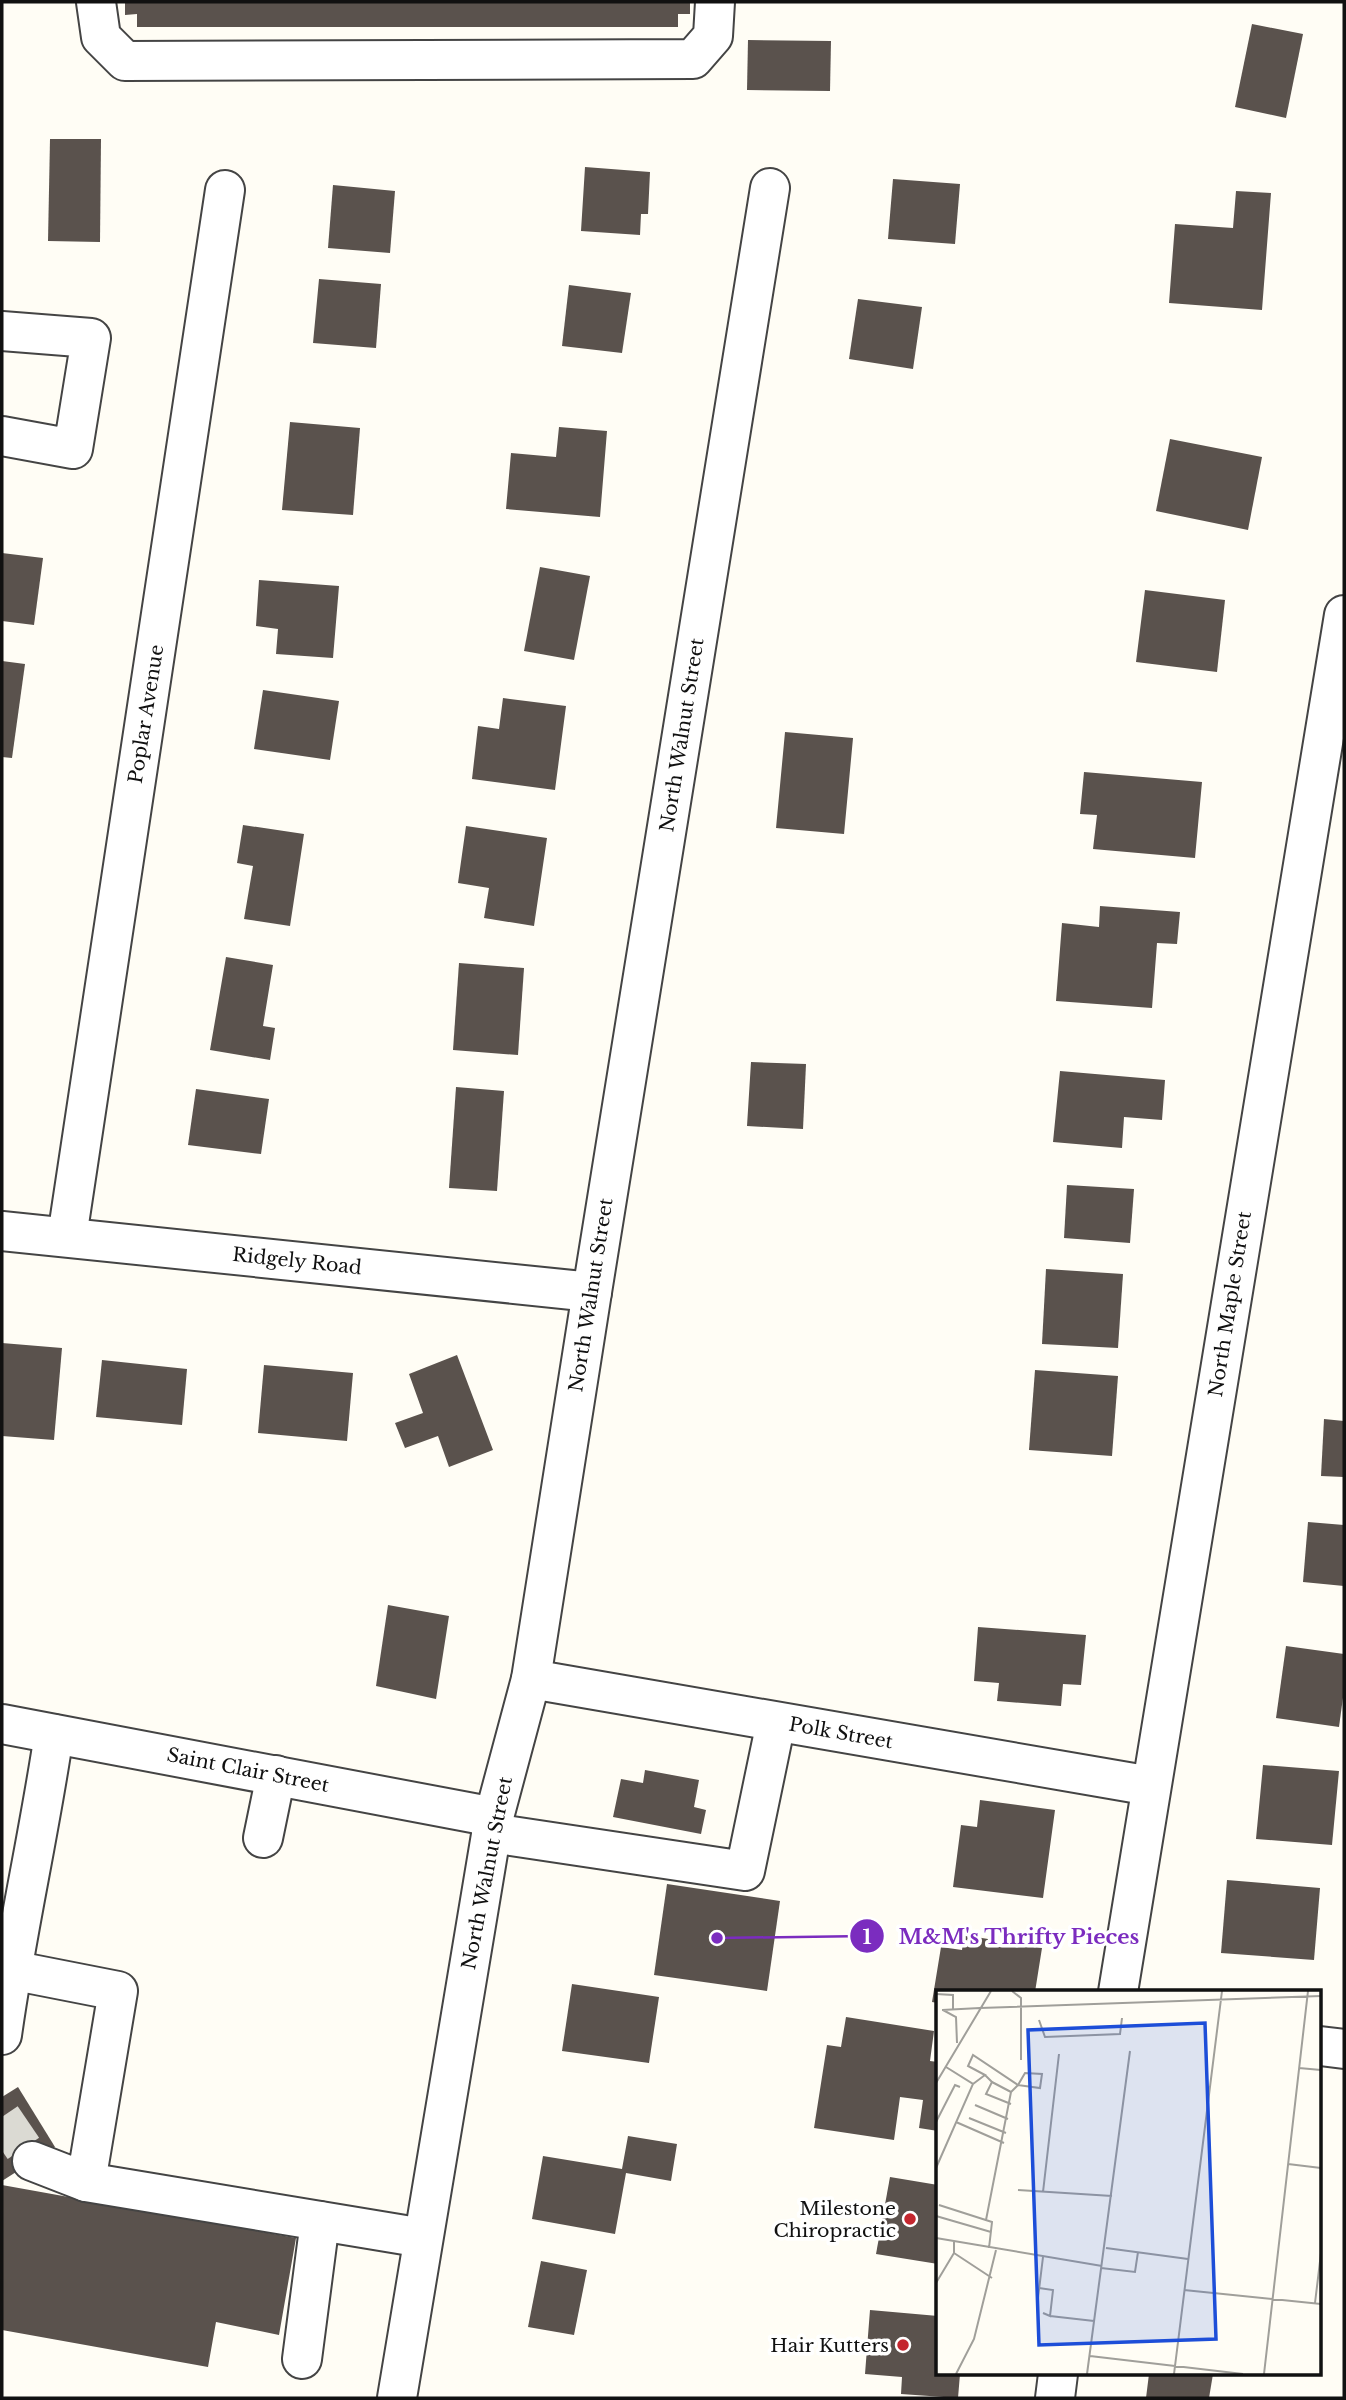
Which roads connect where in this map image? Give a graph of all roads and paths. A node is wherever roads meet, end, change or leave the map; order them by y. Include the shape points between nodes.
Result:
1 (96, 2) edge
2 (715, 2) edge
3 (770, 188) dead end
4 (225, 190) dead end
5 (2, 331) edge
6 (2, 436) edge
7 (1344, 615) edge
8 (2, 1231) edge
9 (67, 1237) junction
10 (592, 1292) junction
11 (531, 1679) junction
12 (776, 1722) junction
13 (2, 1724) edge
14 (54, 1734) junction
15 (276, 1775) junction
16 (1151, 1786) junction
17 (492, 1825) junction
18 (262, 1838) dead end
19 (11, 1970) junction
20 (1118, 1990) edge
21 (2, 2035) edge
22 (1322, 2046) edge
23 (1344, 2049) edge
24 (32, 2161) tunnel mouth
25 (86, 2182) junction
26 (320, 2221) junction
27 (423, 2238) junction
28 (302, 2359) dead end
29 (1058, 2376) edge
30 (397, 2398) edge
31 (1055, 2398) edge

1 - 2 street via 101,37 125,61 693,59 713,37
3 - 10 street, North Walnut Street
4 - 9 street, Poplar Avenue
5 - 6 street via 91,338 73,449
7 - 16 street, North Maple Street
8 - 9 street, Ridgely Road
9 - 10 street, Ridgely Road
10 - 11 street, North Walnut Street
11 - 12 street, Polk Street
11 - 17 street, North Walnut Street
12 - 16 street, Polk Street
12 - 17 street, Saint Clair Street via 745,1871
13 - 14 street, Saint Clair Street
14 - 15 street, Saint Clair Street
14 - 19 street
15 - 17 street, Saint Clair Street
15 - 18 street
16 - 20 street, North Maple Street
17 - 27 street, North Walnut Street
19 - 21 street
19 - 25 street via 118,1991
22 - 23 street
24 - 25 street
25 - 26 street
26 - 27 street
26 - 28 street
27 - 30 street, North Walnut Street
29 - 31 street

